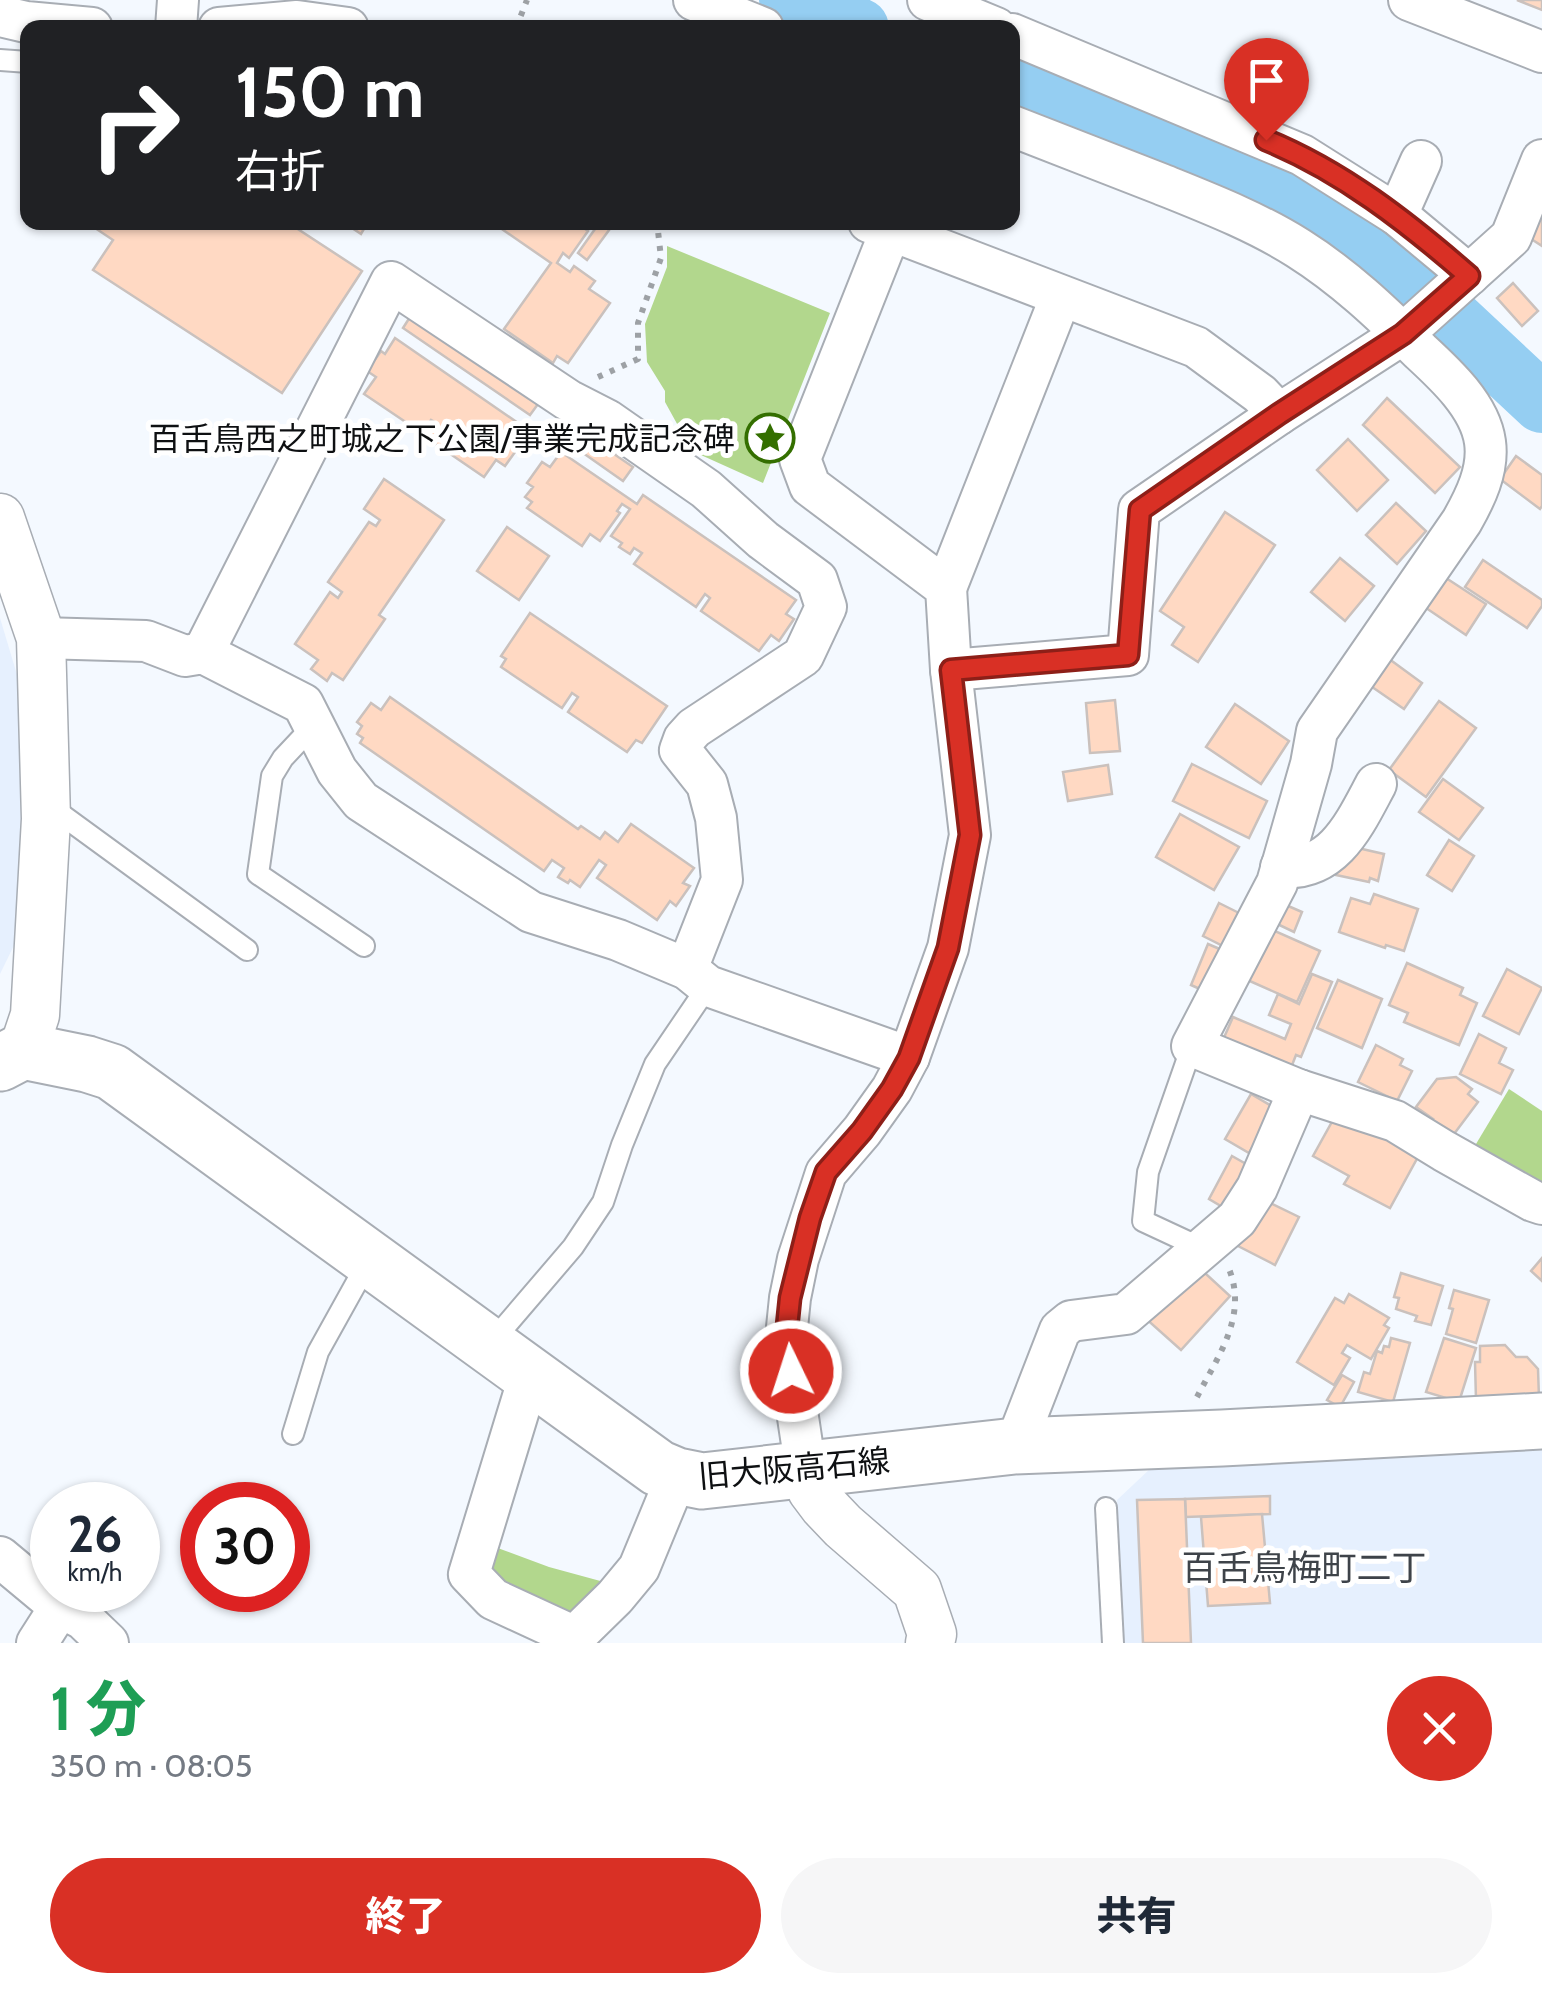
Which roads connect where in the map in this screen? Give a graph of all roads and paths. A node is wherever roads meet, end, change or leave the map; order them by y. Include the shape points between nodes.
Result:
1 (694, 0) edge
2 (928, 0) edge
3 (1409, 0) edge
4 (977, 18) edge
5 (744, 20) edge
6 (1020, 37) edge
7 (1542, 52) edge
8 (1020, 129) edge
9 (1421, 160) dead end
10 (1542, 160) edge
11 (1398, 215) junction
12 (659, 230) edge
13 (882, 230) edge
14 (896, 230) edge
15 (1464, 279) junction
16 (1061, 296) junction
17 (1409, 329) junction
18 (638, 359) dead end
19 (1279, 414) junction
20 (0, 518) edge
21 (946, 588) junction
22 (41, 638) junction
23 (203, 653) junction
24 (951, 670) junction
25 (314, 725) junction
26 (1376, 784) dead end
27 (46, 802) junction
28 (1281, 867) junction
29 (364, 946) dead end
30 (247, 950) dead end
31 (697, 978) junction
32 (1192, 1046) junction
33 (12, 1057) edge
34 (909, 1058) junction
35 (1299, 1090) junction
36 (1542, 1204) edge
37 (1208, 1242) junction
38 (369, 1261) junction
39 (508, 1362) junction
40 (1542, 1420) edge
41 (293, 1434) dead end
42 (1174, 1440) junction
43 (1015, 1446) junction
44 (806, 1471) junction
45 (678, 1476) junction
46 (1106, 1508) dead end
47 (0, 1557) edge
48 (30, 1582) edge
49 (57, 1612) edge
50 (70, 1612) edge
51 (571, 1640) edge
52 (37, 1643) edge
53 (108, 1643) edge
54 (930, 1643) edge
55 (1112, 1643) edge

1 - 5 street
2 - 4 street
3 - 7 street
6 - 11 street via 1302,154
8 - 17 street via 1245,218 1300,249
9 - 11 street
10 - 15 street via 1511,237
11 - 15 street
12 - 18 path via 661,258 638,323
13 - 21 street via 800,460 810,486
14 - 16 street
15 - 17 street
16 - 19 street via 1196,347
16 - 21 street
17 - 19 street
17 - 28 street via 1481,427 1485,462 1462,521 1318,731
19 - 24 street via 1140,510 1128,655
20 - 22 street
21 - 24 street
22 - 23 street via 146,641 185,656
22 - 27 street
23 - 25 street via 303,704
23 - 31 street via 391,282 607,420 706,489 816,580 826,607 803,656 684,738 680,750 707,784 722,880
24 - 34 street via 970,835 948,948
25 - 29 lane via 272,776 258,874
25 - 31 street via 362,801 454,862 531,912 618,940
26 - 28 street via 1347,838 1299,869
27 - 30 lane
27 - 33 street via 35,1015
28 - 32 street
31 - 34 street
31 - 39 lane via 655,1064 603,1202
32 - 35 street
32 - 37 lane via 1148,1172 1143,1221
33 - 38 main road, 旧大阪高石線 via 112,1072
34 - 44 street via 826,1172 798,1260 786,1337
35 - 36 street via 1395,1120
35 - 37 street via 1258,1188 1237,1219
37 - 42 path via 1233,1280 1236,1306 1230,1332
37 - 43 street via 1126,1314 1071,1321 1060,1330
38 - 39 main road, 旧大阪高石線
38 - 41 lane via 318,1352
39 - 45 main road, 旧大阪高石線
39 - 51 street via 469,1574 493,1598
40 - 42 main road, 旧大阪高石線
42 - 43 main road, 旧大阪高石線
43 - 44 main road, 旧大阪高石線
44 - 45 main road, 旧大阪高石線 via 702,1482
44 - 54 street via 824,1506 917,1590
45 - 51 street via 638,1568
46 - 55 lane
47 - 48 street
49 - 52 street
50 - 53 street

